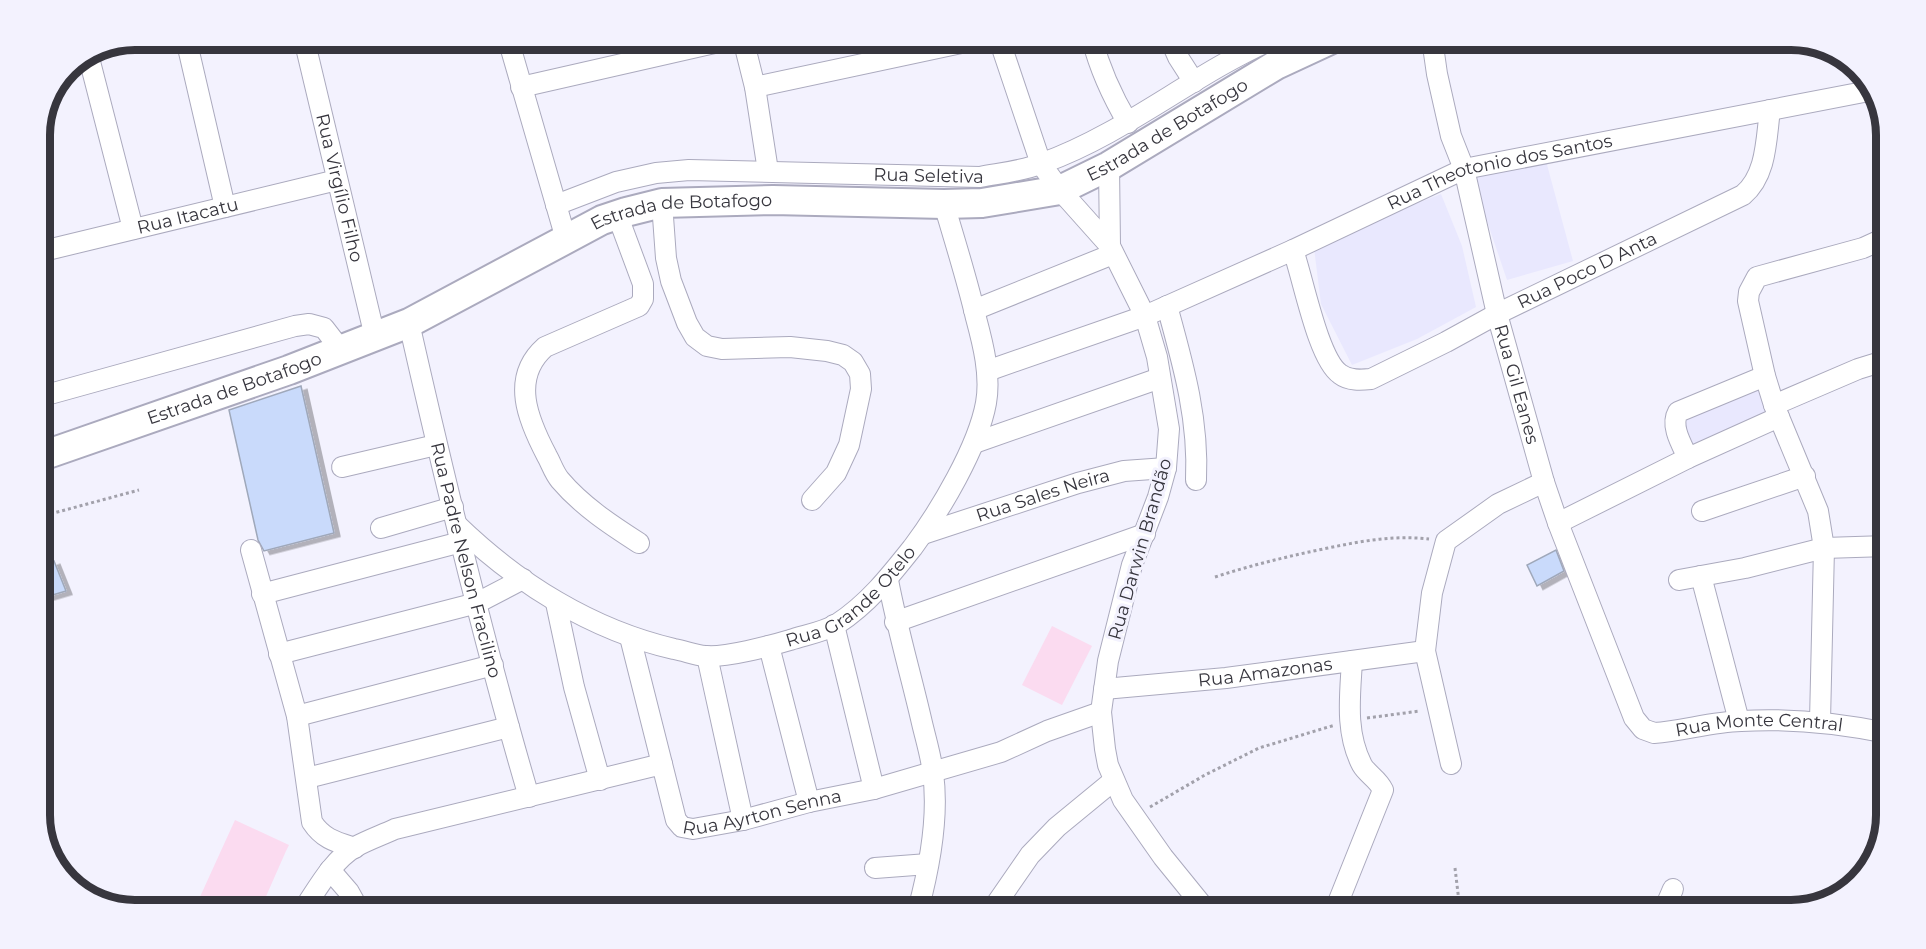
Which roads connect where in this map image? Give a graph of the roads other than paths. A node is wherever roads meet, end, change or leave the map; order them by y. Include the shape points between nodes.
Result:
1 (188, 49) edge
2 (306, 49) edge
3 (511, 49) edge
4 (688, 49) edge
5 (746, 49) edge
6 (933, 49) edge
7 (1002, 49) edge
8 (1095, 49) edge
9 (1174, 49) edge
10 (1251, 49) edge
11 (1310, 49) edge
12 (1433, 49) edge
13 (90, 62) edge
14 (1194, 82) junction
15 (521, 87) junction
16 (755, 87) junction
17 (1865, 92) edge
18 (1770, 110) junction
19 (1128, 123) junction
20 (1041, 164) junction
21 (1109, 166) junction
22 (1464, 169) junction
23 (768, 171) junction
24 (337, 180) junction
25 (1060, 190) junction
26 (1012, 198) junction
27 (662, 203) junction
28 (944, 204) junction
29 (556, 205) junction
30 (225, 207) junction
31 (617, 214) junction
32 (133, 229) junction
33 (566, 239) junction
34 (1876, 242) edge
35 (50, 249) edge
36 (1112, 250) junction
37 (1293, 250) junction
38 (1167, 306) junction
39 (974, 310) junction
40 (1497, 314) junction
41 (1145, 316) junction
42 (409, 324) junction
43 (375, 337) junction
44 (341, 350) junction
45 (1876, 363) edge
46 (987, 371) junction
47 (1766, 376) junction
48 (1161, 378) junction
49 (50, 393) edge
50 (1777, 411) junction
51 (974, 443) junction
52 (436, 445) junction
53 (50, 453) edge
54 (1689, 458) junction
55 (342, 468) dead end
56 (1166, 468) junction
57 (1805, 476) junction
58 (1196, 480) dead end
59 (1544, 482) junction
60 (812, 501) dead end
61 (1702, 511) dead end
62 (1558, 523) junction
63 (457, 525) junction
64 (381, 528) dead end
65 (922, 534) junction
66 (1145, 534) junction
67 (639, 543) dead end
68 (1876, 546) edge
69 (1824, 548) junction
70 (251, 550) dead end
71 (1701, 576) junction
72 (523, 579) junction
73 (888, 580) junction
74 (1679, 580) dead end
75 (262, 594) junction
76 (477, 603) junction
77 (556, 603) junction
78 (895, 622) junction
79 (834, 625) junction
80 (630, 637) junction
81 (769, 646) junction
82 (1425, 651) junction
83 (279, 654) junction
84 (707, 656) junction
85 (1352, 661) junction
86 (493, 665) junction
87 (1104, 689) junction
88 (1101, 712) junction
89 (297, 716) junction
90 (1634, 718) joint
91 (1739, 721) junction
92 (1820, 721) junction
93 (509, 727) junction
94 (1876, 731) edge
95 (662, 764) junction
96 (1451, 764) dead end
97 (933, 772) junction
98 (308, 778) junction
99 (600, 780) junction
100 (1113, 781) junction
101 (874, 789) junction
102 (529, 797) junction
103 (809, 802) junction
104 (743, 820) junction
105 (355, 848) junction
106 (928, 864) junction
107 (875, 868) dead end
108 (330, 870) junction
109 (1673, 890) dead end
110 (310, 900) edge
111 (353, 900) edge
112 (920, 900) edge
113 (999, 900) edge
114 (1193, 900) edge
115 (1339, 900) edge
116 (1668, 900) edge

1 - 30 street
2 - 24 street, Rua Virgílio Filho
3 - 15 street
4 - 15 street
5 - 16 street
6 - 16 street
7 - 20 street
8 - 19 street via 1104,78
9 - 14 street
10 - 14 street, Rua Seletiva
11 - 21 main road, Estrada de Botafogo via 1276,65
12 - 22 street, Rua Gil Eanes via 1451,136
13 - 32 street
14 - 19 street, Rua Seletiva
15 - 29 street
16 - 23 street
17 - 18 street, Rua Theotonio dos Santos
18 - 22 street, Rua Theotonio dos Santos
18 - 40 street, Rua Poco D Anta via 1761,169 1751,189 1743,195
19 - 20 street, Rua Seletiva
20 - 23 street, Rua Seletiva via 980,177
20 - 25 street
20 - 26 street via 1032,184
21 - 25 main road, Estrada de Botafogo
21 - 36 street, Rua Darwin Brandão
22 - 37 street, Rua Theotonio dos Santos
22 - 40 street, Rua Gil Eanes
23 - 29 street, Rua Seletiva via 656,173 616,182
24 - 30 street, Rua Itacatu
24 - 43 street, Rua Virgílio Filho
25 - 26 main road, Estrada de Botafogo
25 - 36 street
26 - 28 main road, Estrada de Botafogo
27 - 28 main road, Estrada de Botafogo via 773,200
27 - 31 main road, Estrada de Botafogo
27 - 60 street via 671,281 695,338 722,349 790,347 827,351 843,355 860,374 861,390 849,445 836,473
28 - 39 street, Rua Grande Otelo
29 - 33 street
30 - 32 street, Rua Itacatu
31 - 33 main road, Estrada de Botafogo
31 - 67 street via 643,284 643,299 639,306 545,347 533,358 524,389 532,429 559,479 604,521
32 - 35 street, Rua Itacatu
33 - 42 main road, Estrada de Botafogo
34 - 47 street via 1757,277 1749,292 1750,310
36 - 39 street
36 - 41 street, Rua Darwin Brandão
37 - 38 street, Rua Theotonio dos Santos
37 - 40 street, Rua Poco D Anta via 1328,363 1349,378 1371,379 1385,373
38 - 41 street, Rua Theotonio dos Santos
38 - 58 street via 1196,427
39 - 46 street, Rua Grande Otelo
40 - 59 street, Rua Gil Eanes
41 - 46 street, Rua Theotonio dos Santos
41 - 48 street, Rua Darwin Brandão
42 - 43 main road, Estrada de Botafogo
42 - 52 street, Rua Padre Nelson Fracilino
43 - 44 main road, Estrada de Botafogo
44 - 49 street via 324,328 294,326
44 - 53 main road, Estrada de Botafogo
45 - 50 street
46 - 51 street, Rua Grande Otelo via 986,402
47 - 50 street
47 - 54 street via 1678,412 1675,426
48 - 51 street
48 - 56 street, Rua Darwin Brandão via 1169,429
50 - 54 street
50 - 57 street
51 - 65 street, Rua Grande Otelo
52 - 55 street
52 - 63 street, Rua Padre Nelson Fracilino
54 - 62 street
56 - 65 street, Rua Sales Neira via 1124,471 1078,483
56 - 66 street, Rua Darwin Brandão
57 - 61 street
57 - 69 street via 1818,511
59 - 62 street, Rua Gil Eanes
59 - 82 street via 1498,504 1446,541 1432,593
62 - 90 street, Rua Gil Eanes
63 - 64 street
63 - 72 street, Rua Grande Otelo via 492,558
63 - 75 street
63 - 76 street, Rua Padre Nelson Fracilino
65 - 73 street, Rua Grande Otelo
66 - 78 street
66 - 87 street, Rua Darwin Brandão via 1132,564
68 - 69 street
69 - 71 street
69 - 92 street
70 - 75 street
71 - 74 street
71 - 91 street
72 - 76 street
72 - 77 street, Rua Grande Otelo
73 - 78 street
73 - 79 street, Rua Grande Otelo
75 - 83 street
76 - 83 street
76 - 86 street, Rua Padre Nelson Fracilino
77 - 80 street, Rua Grande Otelo
77 - 99 street
78 - 97 street
79 - 81 street, Rua Grande Otelo
79 - 101 street
80 - 84 street, Rua Grande Otelo
80 - 95 street
81 - 84 street, Rua Grande Otelo
81 - 103 street
82 - 85 street, Rua Amazonas
82 - 96 street
83 - 89 street
84 - 104 street
85 - 87 street, Rua Amazonas via 1184,683
85 - 115 street via 1352,737 1363,767 1383,790
86 - 89 street
86 - 93 street, Rua Padre Nelson Fracilino
87 - 88 street, Rua Darwin Brandão
88 - 97 street, Rua Ayrton Senna via 1000,752
88 - 100 street, Rua Darwin Brandão
89 - 98 street
90 - 91 street, Rua Monte Central via 1643,729 1654,733
91 - 92 street, Rua Monte Central
92 - 94 street, Rua Monte Central
93 - 98 street
93 - 102 street, Rua Padre Nelson Fracilino
95 - 99 street
95 - 104 street, Rua Ayrton Senna via 676,820 682,827 693,829
97 - 101 street, Rua Ayrton Senna
97 - 106 street
98 - 105 street via 312,822 327,839
99 - 102 street
100 - 113 street via 1030,855
100 - 114 street, Rua Darwin Brandão
101 - 103 street, Rua Ayrton Senna
102 - 105 street via 395,829
103 - 104 street, Rua Ayrton Senna
105 - 108 street
106 - 107 street
106 - 112 street
108 - 110 street
108 - 111 street
109 - 116 street

